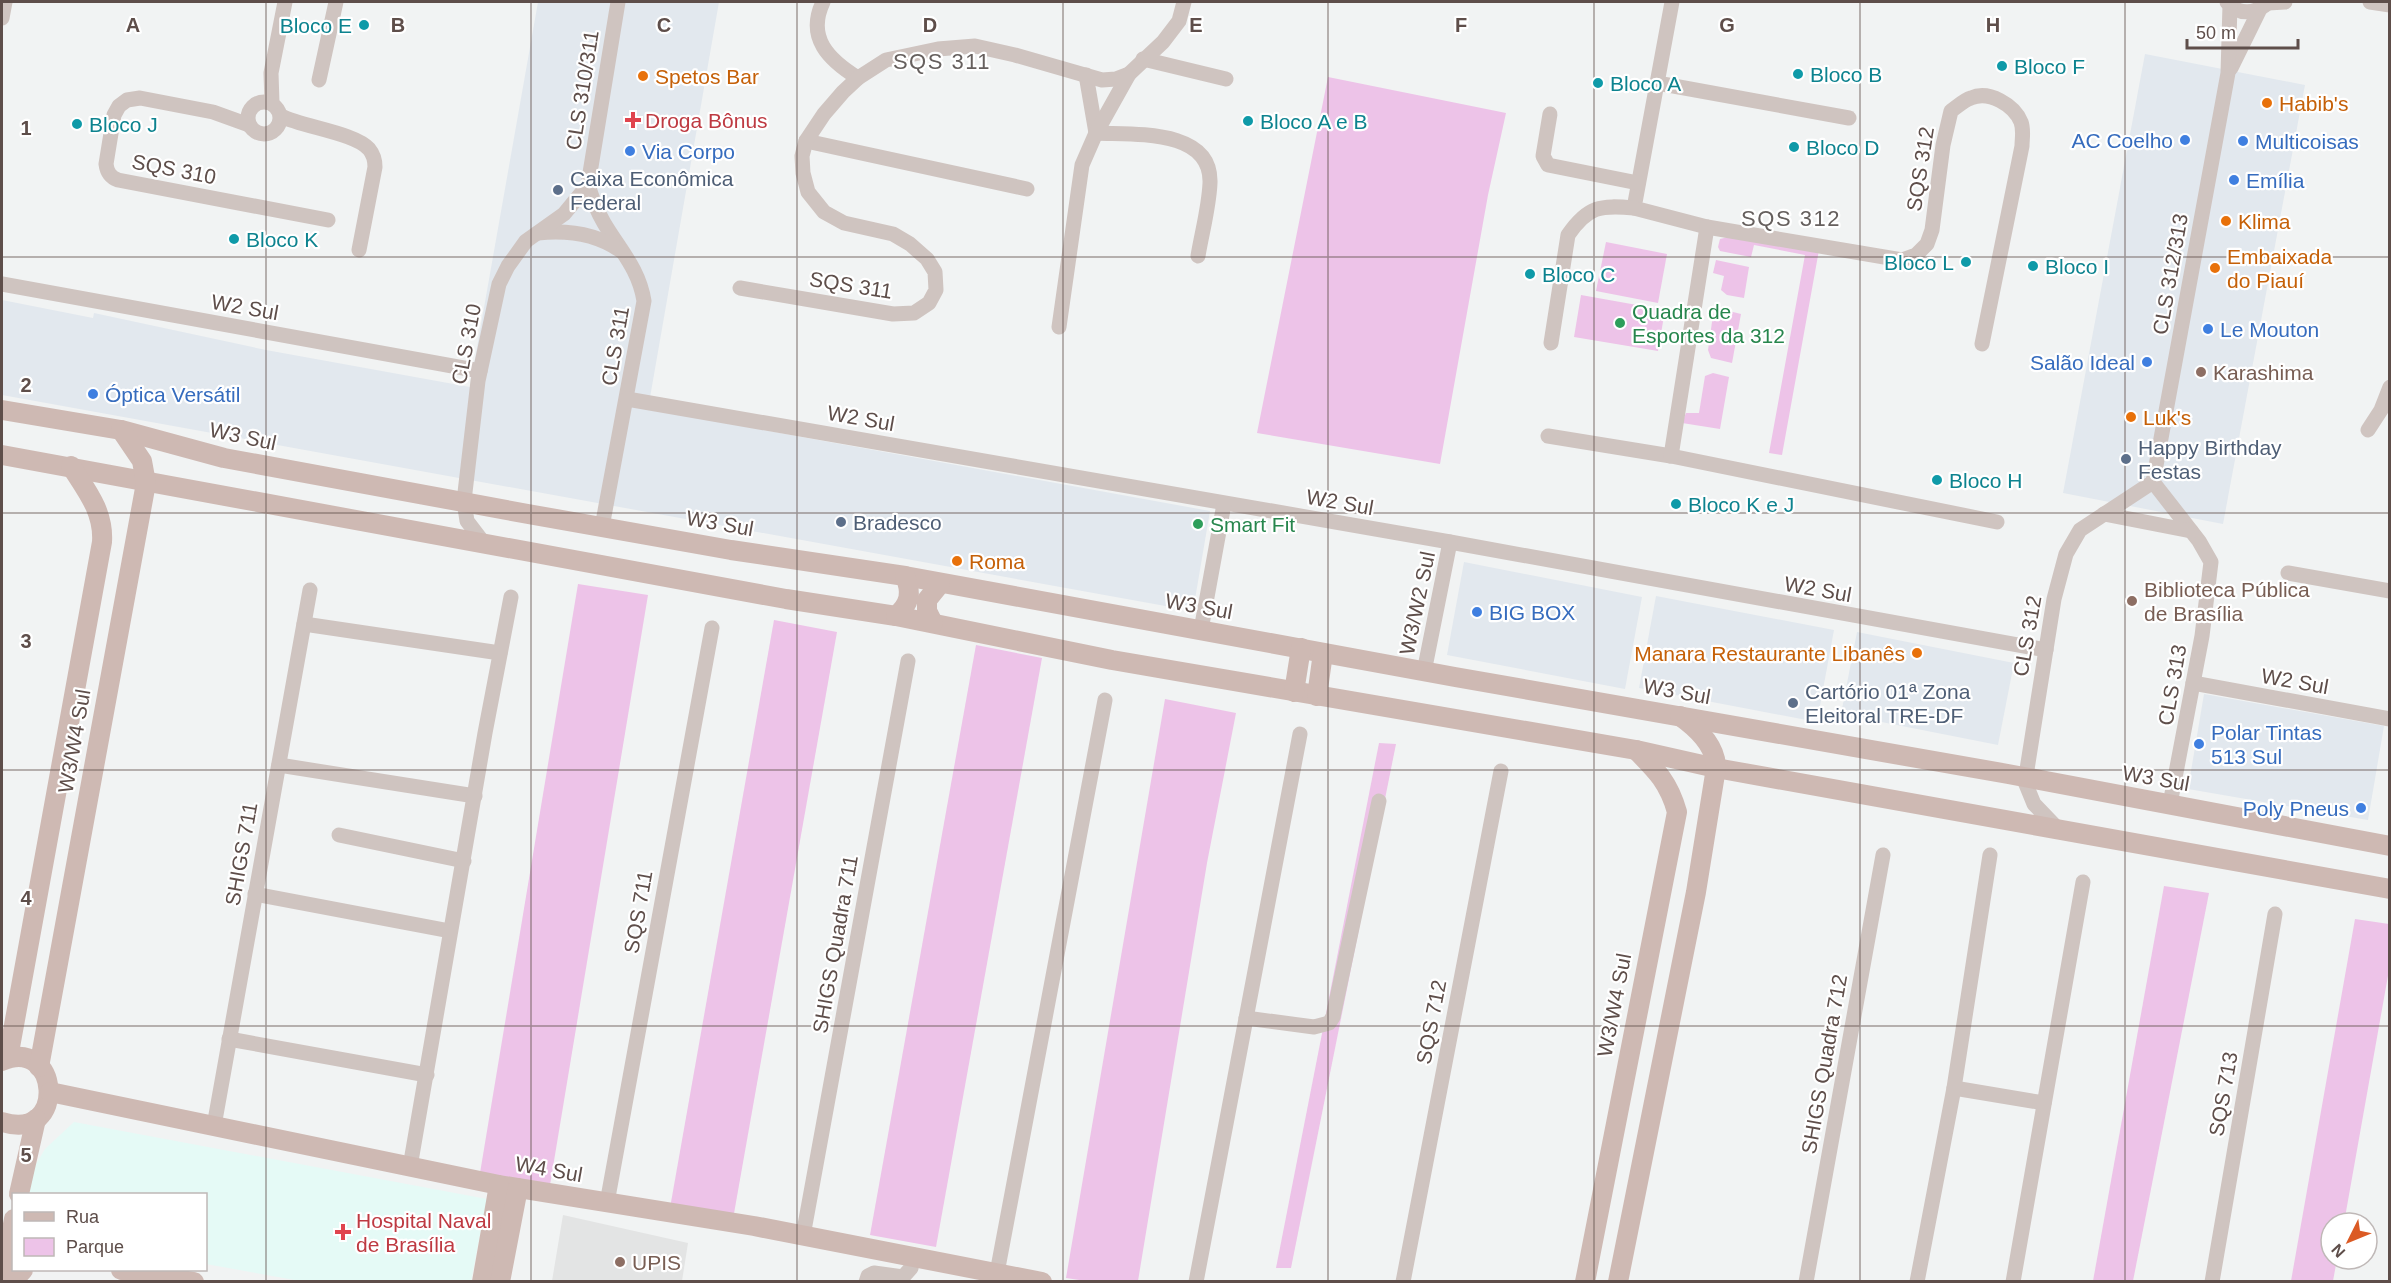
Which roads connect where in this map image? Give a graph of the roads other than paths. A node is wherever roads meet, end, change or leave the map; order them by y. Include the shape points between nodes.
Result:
1 (5, 2) edge
2 (285, 2) edge
3 (336, 2) edge
4 (618, 2) edge
5 (823, 2) edge
6 (1184, 2) edge
7 (1672, 2) edge
8 (2285, 2) edge
9 (2370, 2) edge
10 (2229, 3) edge
11 (2266, 4) edge
12 (2390, 5) edge
13 (2, 18) edge
14 (1143, 59) junction
15 (271, 72) junction
16 (1129, 74) junction
17 (2228, 74) junction
18 (1086, 75) junction
19 (858, 78) junction
20 (1226, 79) dead end
21 (320, 80) dead end
22 (1657, 83) junction
23 (272, 103) junction
24 (253, 106) junction
25 (213, 112) junction
26 (1550, 114) dead end
27 (1849, 118) dead end
28 (278, 123) junction
29 (249, 125) junction
30 (1096, 133) junction
31 (806, 141) junction
32 (1638, 183) junction
33 (588, 185) junction
34 (1028, 189) dead end
35 (1634, 208) junction
36 (328, 220) dead end
37 (1707, 227) junction
38 (538, 232) junction
39 (359, 250) dead end
40 (626, 254) junction
41 (1198, 256) dead end
42 (2, 284) edge
43 (740, 288) dead end
44 (1059, 327) dead end
45 (1551, 343) dead end
46 (1982, 344) dead end
47 (480, 371) junction
48 (2390, 387) edge
49 (627, 399) junction
50 (2, 410) edge
51 (121, 430) junction
52 (2368, 430) dead end
53 (1548, 436) dead end
54 (2, 455) edge
55 (1671, 456) junction
56 (71, 466) junction
57 (2153, 482) junction
58 (146, 483) junction
59 (172, 487) junction
60 (464, 501) junction
61 (1224, 504) junction
62 (2104, 514) junction
63 (138, 521) junction
64 (1997, 522) dead end
65 (602, 527) junction
66 (2191, 531) junction
67 (483, 542) junction
68 (1450, 542) junction
69 (2288, 573) dead end
70 (905, 576) junction
71 (940, 584) junction
72 (310, 590) dead end
73 (2390, 591) edge
74 (511, 597) dead end
75 (896, 616) junction
76 (933, 622) junction
77 (304, 624) junction
78 (712, 628) dead end
79 (1201, 630) junction
80 (1301, 648) junction
81 (2046, 650) junction
82 (500, 653) junction
83 (1323, 653) junction
84 (908, 661) dead end
85 (1424, 672) junction
86 (2193, 683) junction
87 (76, 684) junction
88 (107, 692) junction
89 (1294, 692) junction
90 (1317, 696) junction
91 (1105, 700) dead end
92 (1680, 716) junction
93 (2390, 719) edge
94 (1300, 734) dead end
95 (1636, 750) junction
96 (279, 765) junction
97 (1716, 768) junction
98 (1501, 771) dead end
99 (1748, 773) junction
100 (2025, 777) junction
101 (475, 796) junction
102 (1378, 801) dead end
103 (2170, 804) junction
104 (54, 810) junction
105 (1708, 811) junction
106 (84, 819) junction
107 (2058, 829) junction
108 (339, 835) dead end
109 (2390, 846) edge
110 (1883, 855) dead end
111 (1990, 855) dead end
112 (464, 861) junction
113 (2083, 882) dead end
114 (2390, 889) edge
115 (255, 894) junction
116 (2275, 914) dead end
117 (32, 929) junction
118 (450, 931) junction
119 (63, 935) junction
120 (1646, 968) junction
121 (1679, 975) junction
122 (1246, 1018) junction
123 (230, 1039) junction
124 (5, 1060) edge
125 (39, 1067) junction
126 (427, 1075) junction
127 (1954, 1088) junction
128 (1621, 1091) junction
129 (50, 1092) junction
130 (1654, 1097) junction
131 (2044, 1103) junction
132 (36, 1119) junction
133 (2, 1122) edge
134 (214, 1126) junction
135 (410, 1167) junction
136 (508, 1186) junction
137 (19, 1193) edge
138 (606, 1203) junction
139 (1597, 1217) junction
140 (1629, 1221) junction
141 (12, 1228) edge
142 (803, 1236) junction
143 (7, 1251) edge
144 (914, 1255) junction
145 (133, 1271) edge
146 (997, 1273) junction
147 (909, 1280) edge
148 (2, 1281) edge
149 (194, 1281) edge
150 (482, 1281) edge
151 (500, 1281) edge
152 (866, 1281) edge
153 (1042, 1281) edge
154 (1196, 1281) edge
155 (1403, 1281) edge
156 (1585, 1281) edge
157 (1618, 1281) edge
158 (1806, 1281) edge
159 (1917, 1281) edge
160 (2013, 1281) edge
161 (2212, 1281) edge

1 - 13 street
2 - 15 street
3 - 21 street
4 - 33 street, CLS 310/311
5 - 19 street via 817,30 822,47 831,59
6 - 14 street via 1179,21
7 - 22 street
8 - 11 street
9 - 12 street
10 - 11 street via 2239,11 2250,12
10 - 17 street, CLS 312/313
11 - 17 street, CLS 312/313
14 - 16 street
14 - 20 street
15 - 23 street
15 - 24 street
16 - 18 street, SQS 311 via 1116,80
16 - 30 street
17 - 57 street, CLS 312/313
18 - 19 street, SQS 311 via 975,46 886,60
18 - 30 street
19 - 31 street, SQS 311 via 824,114
22 - 27 street
22 - 32 street
23 - 24 street, SQS 310 via 264,101
23 - 28 street
24 - 25 street, SQS 310
24 - 29 street via 247,117
25 - 29 street, SQS 310
25 - 36 street, SQS 310 via 140,98 127,100 114,115 106,164 109,174 118,180
26 - 32 street via 1543,156 1548,165
28 - 29 street, SQS 310 via 268,134 253,131
28 - 39 street, SQS 310 via 358,140 369,149 375,167
30 - 41 street via 1171,138 1189,144 1203,156 1210,182
30 - 44 street via 1082,165
31 - 34 street
31 - 43 street, SQS 311 via 803,173 808,192 824,212 844,223 893,234 910,244 935,272 936,290 929,303 914,313 893,314
32 - 35 street
33 - 38 street, CLS 310 via 564,214
33 - 40 street, CLS 311 via 605,225
35 - 37 street, SQS 312
35 - 45 street, SQS 312 via 1606,206 1590,211 1568,235
37 - 46 street, SQS 312 via 1902,260 1916,255 1927,244 1932,230 1951,111 1971,97 2002,101 2014,110 2021,123 2022,146
37 - 55 street
38 - 40 street via 588,236
38 - 47 street, CLS 310 via 517,252 499,284
40 - 49 street, CLS 311 via 642,285 644,301
42 - 47 street, W2 Sul
47 - 60 street, CLS 310
48 - 52 street
49 - 61 street, W2 Sul
49 - 65 street, CLS 311
50 - 51 main road, W3 Sul
51 - 58 main road, W3/W4 Sul via 142,461
51 - 60 main road, W3 Sul via 224,458
53 - 55 street
54 - 56 main road
55 - 64 street
56 - 58 main road
56 - 87 main road, W3/W4 Sul via 97,507 103,528
57 - 62 street, CLS 312
57 - 66 street, CLS 313
58 - 59 main road
58 - 63 main road, W3/W4 Sul
59 - 63 main road
59 - 67 main road
60 - 65 main road, W3 Sul
60 - 67 street, CLS 310 via 467,520
61 - 68 street, W2 Sul
61 - 79 street
62 - 66 street
62 - 81 street, CLS 312 via 2080,530 2066,554
63 - 88 main road, W3/W4 Sul
65 - 70 main road, W3 Sul
66 - 86 street, CLS 313 via 2211,562
67 - 75 main road
68 - 81 street, W2 Sul
68 - 85 street, W3/W2 Sul
69 - 73 street
70 - 71 main road, W3 Sul
70 - 75 main road via 909,599
71 - 76 main road via 927,600
71 - 79 main road, W3 Sul
72 - 77 street, SHIGS 711
74 - 82 street
75 - 76 main road
76 - 89 main road via 1112,660
77 - 82 street
77 - 96 street, SHIGS 711
78 - 138 street, SQS 711
79 - 80 main road, W3 Sul
80 - 83 main road, W3 Sul
80 - 89 main road
81 - 100 street, CLS 312
82 - 101 street
83 - 85 main road, W3 Sul
83 - 90 main road
84 - 142 street, SHIGS Quadra 711
85 - 92 main road, W3 Sul
86 - 93 street, W2 Sul
86 - 103 street, CLS 313
87 - 88 main road
87 - 104 main road, W3/W4 Sul
88 - 106 main road, W3/W4 Sul
89 - 90 main road
90 - 95 main road
91 - 146 street
92 - 97 main road via 1707,743
92 - 100 main road, W3 Sul
94 - 122 street
95 - 97 main road
95 - 120 main road, W3/W4 Sul via 1672,793 1677,812
96 - 101 street
96 - 115 street, SHIGS 711
97 - 99 main road
97 - 105 main road
98 - 155 street, SQS 712
99 - 105 main road via 1727,783
99 - 107 main road
100 - 103 main road, W3 Sul
100 - 107 street via 2030,798
101 - 112 street
102 - 122 street via 1333,1017 1329,1023 1314,1027
103 - 109 main road, W3 Sul
104 - 106 main road
104 - 117 main road, W3/W4 Sul
105 - 121 main road
106 - 119 main road, W3/W4 Sul
107 - 114 main road
108 - 112 street
110 - 158 street, SHIGS Quadra 712
111 - 127 street
112 - 118 street
113 - 131 street
115 - 118 street
115 - 123 street, SHIGS 711
116 - 161 street, SQS 713
117 - 119 main road
117 - 124 main road, W3/W4 Sul
118 - 126 street
119 - 125 main road, W3/W4 Sul
120 - 121 main road
120 - 128 main road, W3/W4 Sul
121 - 130 main road
122 - 154 street
123 - 126 street
123 - 134 street, SHIGS 711
124 - 125 main road via 30,1060
125 - 129 main road
126 - 135 street
127 - 131 street
127 - 159 street
128 - 130 main road
128 - 139 main road, W3/W4 Sul
129 - 132 main road via 48,1103
129 - 134 main road, W4 Sul
130 - 140 main road
131 - 160 street
132 - 133 main road via 14,1125
132 - 137 main road
134 - 135 main road, W4 Sul
135 - 136 main road, W4 Sul
136 - 138 main road, W4 Sul
136 - 150 main road
136 - 151 main road
138 - 142 main road, W4 Sul
139 - 140 main road
139 - 156 main road, W3/W4 Sul
140 - 157 main road
141 - 143 main road
142 - 144 main road, W4 Sul
143 - 148 main road
144 - 146 main road, W4 Sul
144 - 147 street
145 - 149 main road
146 - 153 main road, W4 Sul
147 - 152 street via 874,1273

